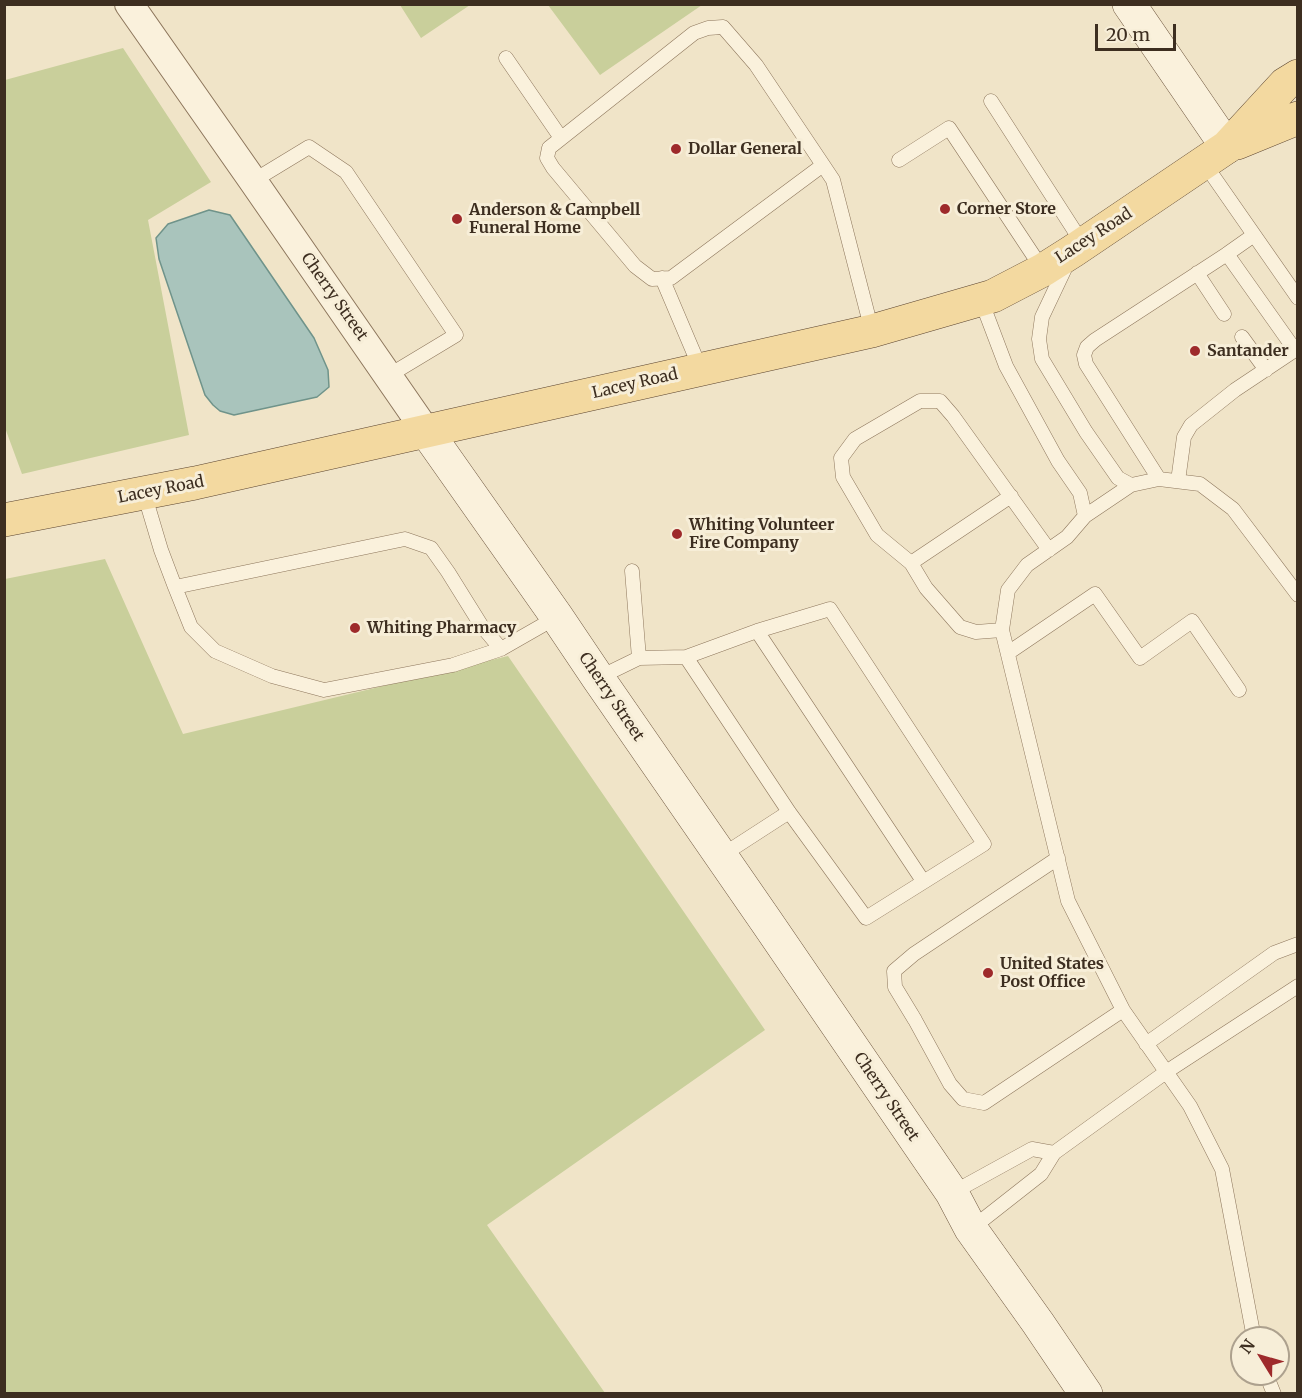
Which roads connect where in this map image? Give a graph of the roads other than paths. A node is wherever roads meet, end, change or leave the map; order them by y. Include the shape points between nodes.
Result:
1 (129, 4) edge
2 (1129, 4) edge
3 (506, 58) dead end
4 (1298, 76) edge
5 (991, 101) dead end
6 (1298, 118) edge
7 (561, 138) junction
8 (1215, 155) junction
9 (898, 160) dead end
10 (823, 165) junction
11 (253, 181) junction
12 (1254, 235) junction
13 (1078, 248) junction
14 (1227, 254) junction
15 (1043, 270) junction
16 (1197, 273) junction
17 (662, 278) junction
18 (1298, 298) edge
19 (981, 300) junction
20 (1224, 314) dead end
21 (872, 331) junction
22 (1242, 337) dead end
23 (701, 370) junction
24 (1266, 370) junction
25 (388, 376) junction
26 (426, 431) junction
27 (1159, 479) junction
28 (1178, 481) junction
29 (1131, 485) junction
30 (144, 493) junction
31 (1011, 496) junction
32 (1084, 516) junction
33 (4, 520) edge
34 (1049, 550) junction
35 (911, 563) junction
36 (632, 571) dead end
37 (175, 587) junction
38 (1298, 595) edge
39 (557, 617) junction
40 (1002, 630) junction
41 (757, 631) junction
42 (501, 650) junction
43 (1008, 653) junction
44 (686, 657) junction
45 (639, 658) junction
46 (598, 678) junction
47 (1239, 690) dead end
48 (789, 812) junction
49 (721, 856) junction
50 (1059, 858) junction
51 (923, 881) junction
52 (1298, 944) edge
53 (1298, 986) edge
54 (1123, 1010) junction
55 (1146, 1044) junction
56 (1166, 1072) junction
57 (1054, 1153) junction
58 (952, 1193) junction
59 (971, 1229) junction
60 (1252, 1326) edge
61 (1086, 1394) edge

1 - 11 street, Cherry Street
2 - 8 street
3 - 7 lane
4 - 8 main road, Lacey Road via 1285,84
5 - 13 lane
6 - 8 main road, Lacey Road
7 - 10 lane via 694,33 723,27 756,65
7 - 17 lane via 549,148 547,158 553,168 635,266 652,279
8 - 12 lane
8 - 13 main road, Lacey Road
9 - 15 lane via 949,128
10 - 17 lane via 671,278
10 - 21 lane via 833,180
11 - 25 street, Cherry Street
11 - 25 lane via 309,147 346,172 456,335
12 - 14 lane
12 - 18 lane
13 - 15 main road, Lacey Road
13 - 29 lane via 1042,317 1042,359 1118,478
14 - 16 lane
14 - 24 lane via 1295,350
15 - 19 main road, Lacey Road
16 - 20 lane
16 - 27 lane via 1095,340 1086,347 1084,355
17 - 23 lane
19 - 21 main road, Lacey Road
19 - 32 lane via 1006,366 1080,494
21 - 23 main road, Lacey Road
22 - 24 lane
23 - 26 main road, Lacey Road
24 - 28 lane via 1191,425 1184,437
25 - 26 street, Cherry Street
26 - 30 main road, Lacey Road
26 - 39 street, Cherry Street
27 - 28 lane
27 - 29 lane
28 - 38 lane via 1200,484 1233,509
29 - 32 lane
30 - 33 main road, Lacey Road
30 - 37 lane
31 - 34 lane
31 - 35 lane
31 - 35 lane via 940,401 920,401 855,440 841,458 843,477 877,535
32 - 34 lane via 1067,537
34 - 40 lane via 1028,565 1008,590
35 - 40 lane via 926,588 960,627 976,632
36 - 45 lane
37 - 42 lane via 191,627 215,651 272,676 324,690 453,665
37 - 42 lane via 405,539 431,548
39 - 42 lane
39 - 46 street, Cherry Street
40 - 43 lane
41 - 44 lane
41 - 51 lane
41 - 51 lane via 830,609 984,844
43 - 47 lane via 1095,594 1140,658 1192,621
43 - 50 lane
44 - 45 lane
44 - 48 lane
45 - 46 lane
46 - 49 street, Cherry Street
48 - 49 lane
48 - 51 lane via 866,918
49 - 58 street, Cherry Street
50 - 54 lane via 1068,901
50 - 54 lane via 914,954 894,971 895,987 950,1084 963,1099 984,1103
52 - 55 lane via 1274,953
53 - 56 lane
54 - 55 lane
55 - 56 lane
56 - 57 lane
56 - 60 lane via 1190,1106 1222,1168
57 - 58 lane via 1032,1149
57 - 59 lane via 1041,1174
58 - 59 street, Cherry Street
59 - 61 street, Cherry Street

